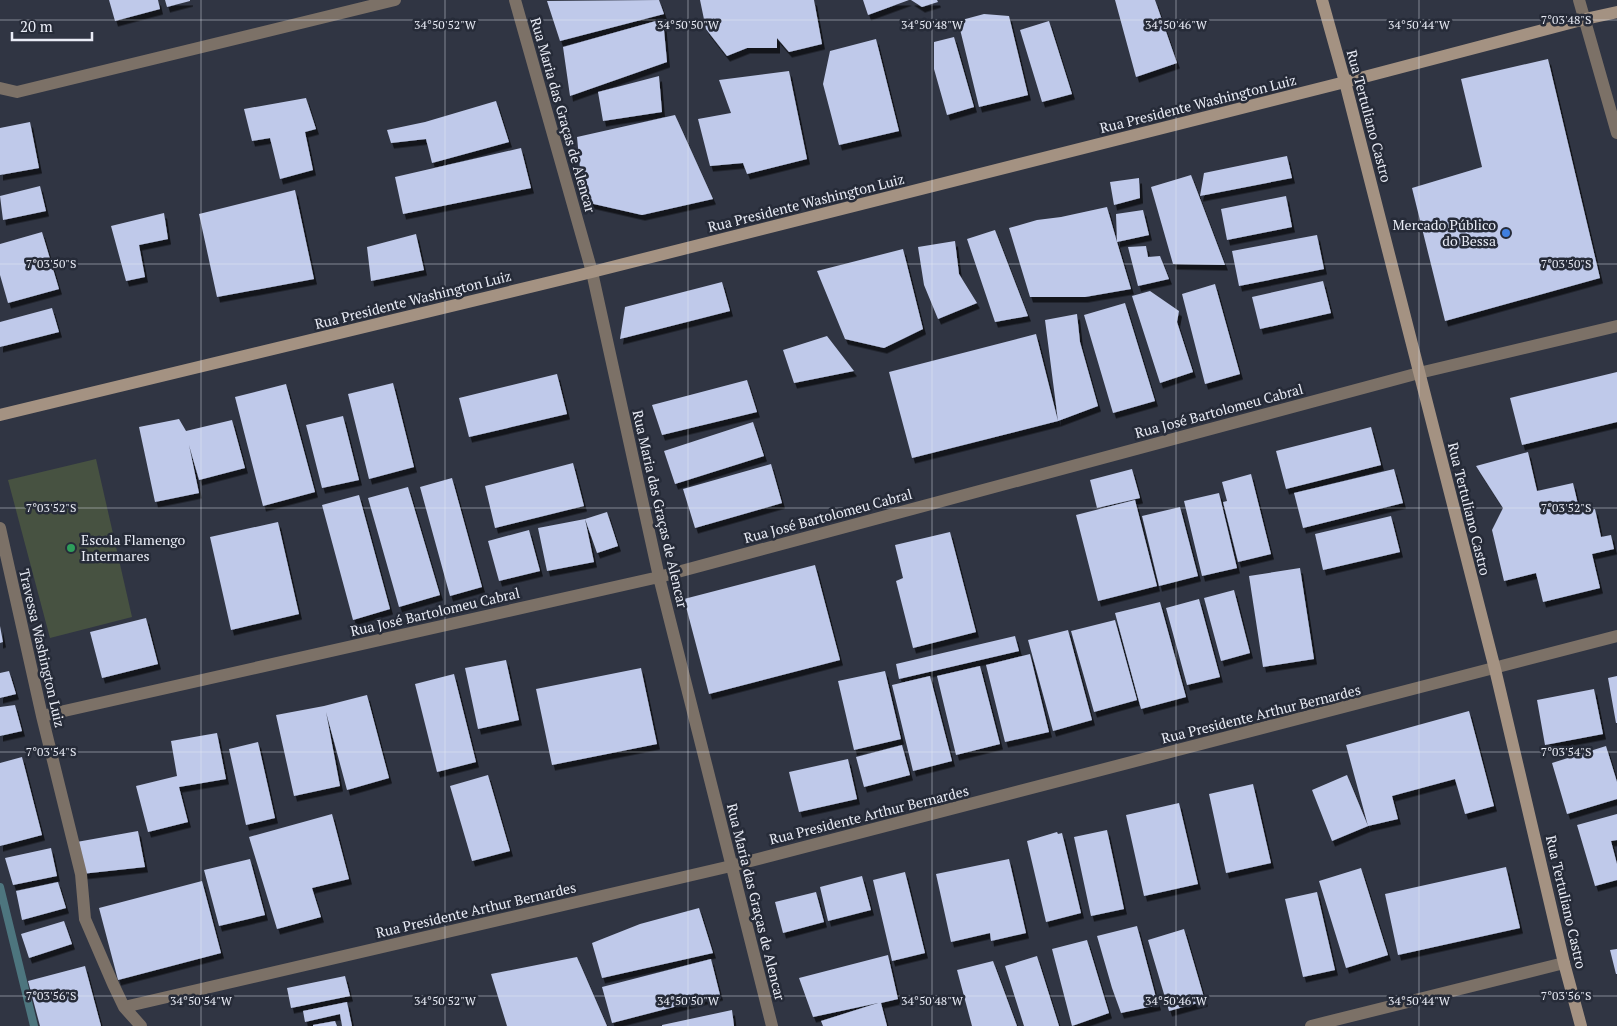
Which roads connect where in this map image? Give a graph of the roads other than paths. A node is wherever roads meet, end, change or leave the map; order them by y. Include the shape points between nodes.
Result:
1 (395, 0) edge
2 (515, 0) edge
3 (1322, 0) edge
4 (1579, 0) edge
5 (1617, 12) edge
6 (1585, 19) junction
7 (1345, 82) junction
8 (0, 88) edge
9 (1617, 133) edge
10 (592, 272) junction
11 (1617, 326) edge
12 (1419, 373) junction
13 (0, 415) edge
14 (0, 528) edge
15 (660, 577) junction
16 (1617, 636) edge
17 (1495, 669) junction
18 (42, 716) junction
19 (731, 866) junction
20 (1564, 963) junction
21 (124, 1007) junction
22 (140, 1026) edge
23 (772, 1026) edge
24 (1311, 1026) edge
25 (1581, 1026) edge

1 - 8 street via 18,92
2 - 10 street, Rua Maria das Graças de Alencar
3 - 7 main road, Rua Tertuliano Castro
4 - 6 street
5 - 6 main road, Rua Presidente Washington Luiz
6 - 7 main road, Rua Presidente Washington Luiz
6 - 9 street
7 - 10 main road, Rua Presidente Washington Luiz
7 - 12 main road, Rua Tertuliano Castro
10 - 13 main road, Rua Presidente Washington Luiz
10 - 15 street, Rua Maria das Graças de Alencar
11 - 12 street, Rua José Bartolomeu Cabral
12 - 15 street, Rua José Bartolomeu Cabral
12 - 17 main road, Rua Tertuliano Castro
14 - 18 street, Travessa Washington Luiz
15 - 18 street, Rua José Bartolomeu Cabral
15 - 19 street, Rua Maria das Graças de Alencar
16 - 17 street, Rua Presidente Arthur Bernardes
17 - 19 street, Rua Presidente Arthur Bernardes
17 - 20 main road, Rua Tertuliano Castro
18 - 21 street, Travessa Washington Luiz via 81,874 85,919
19 - 21 street, Rua Presidente Arthur Bernardes
19 - 23 street, Rua Maria das Graças de Alencar
20 - 24 street
20 - 25 main road, Rua Tertuliano Castro
21 - 22 street, Travessa Washington Luiz

